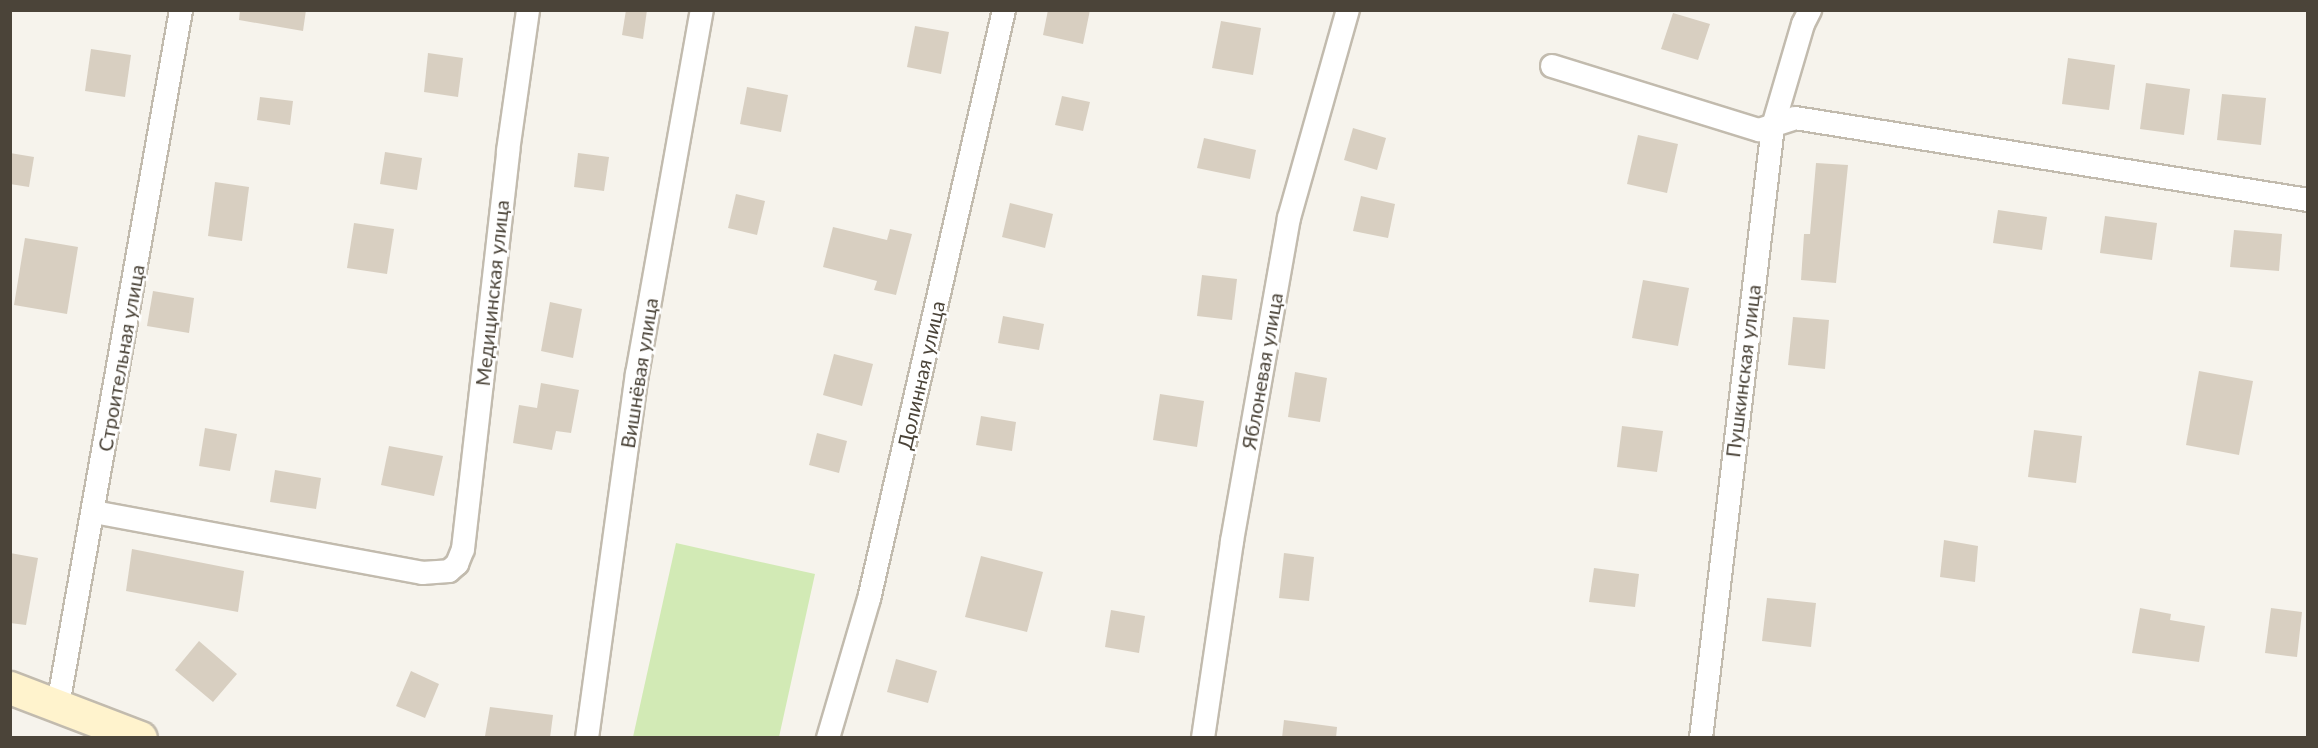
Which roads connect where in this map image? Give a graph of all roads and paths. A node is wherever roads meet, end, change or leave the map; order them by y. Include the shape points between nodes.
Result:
1 (181, 10) edge
2 (528, 10) edge
3 (702, 10) edge
4 (1004, 10) edge
5 (1348, 10) edge
6 (1810, 10) edge
7 (1552, 66) dead end
8 (1773, 126) junction
9 (2307, 200) edge
10 (94, 512) junction
11 (10, 688) edge
12 (58, 705) junction
13 (141, 738) edge
14 (587, 738) edge
15 (828, 738) edge
16 (1203, 738) edge
17 (1701, 738) edge

1 - 10 street, Строительная улица
2 - 10 street, Медицинская улица via 463,549 457,564 449,571 422,573
3 - 14 street, Вишнёвая улица via 638,374
4 - 15 street, Долинная улица via 869,598
5 - 16 street, Яблоневая улица via 1289,218
6 - 8 street, Пушкинская улица
7 - 8 street via 1759,130
8 - 9 street via 1795,118
8 - 17 street, Пушкинская улица
10 - 12 street, Строительная улица
11 - 12 street
12 - 13 street

